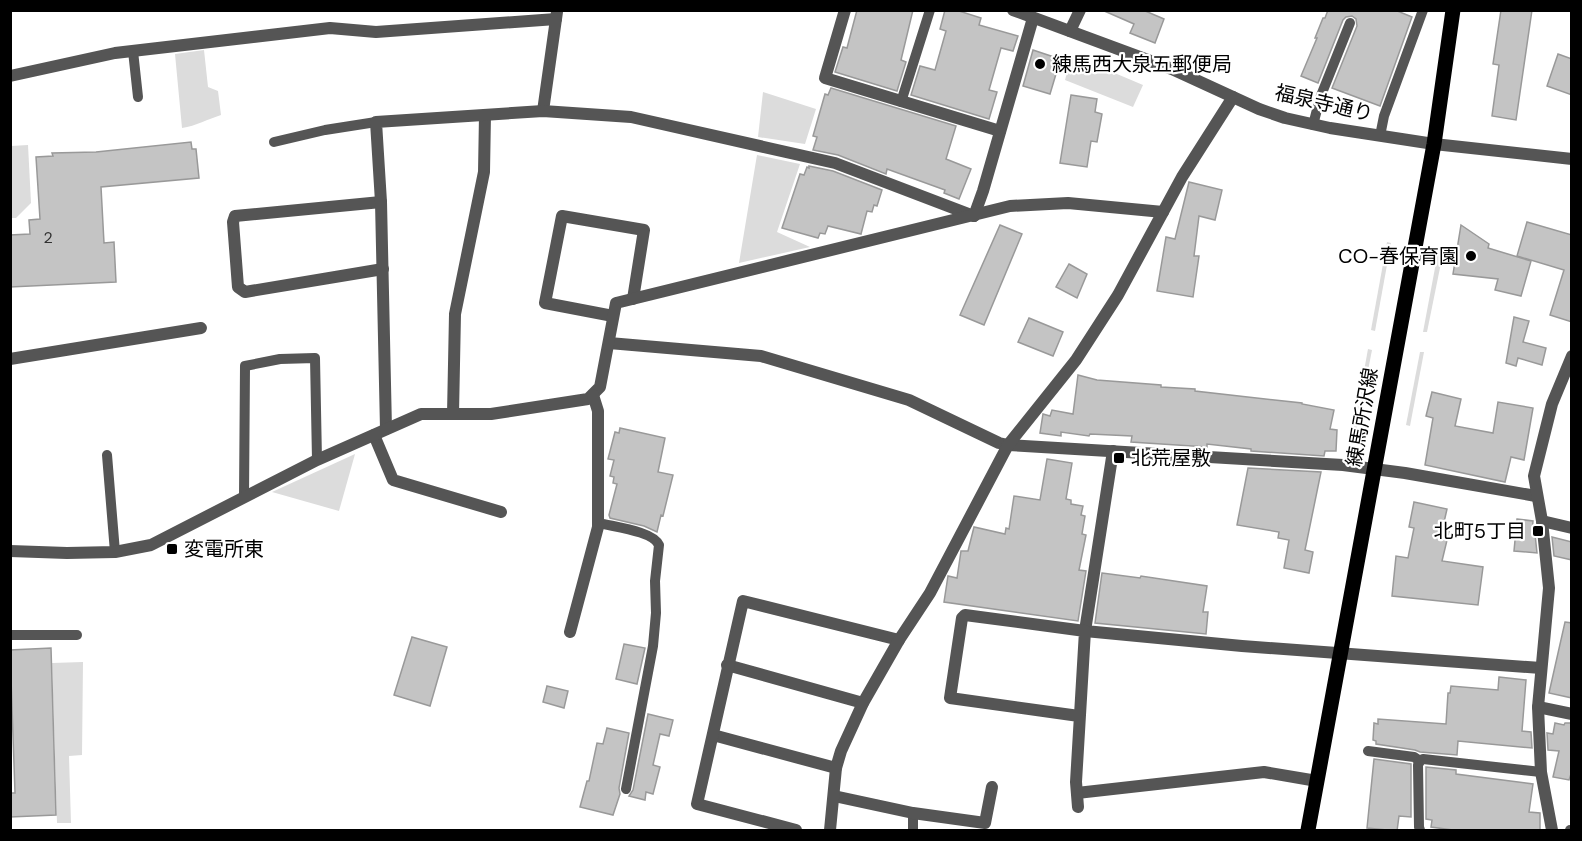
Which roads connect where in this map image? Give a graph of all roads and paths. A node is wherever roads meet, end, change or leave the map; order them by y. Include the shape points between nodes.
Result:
1 (845, 10) edge
2 (930, 10) edge
3 (1013, 10) edge
4 (1080, 10) edge
5 (1423, 10) edge
6 (1453, 10) edge
7 (556, 15) edge
8 (1034, 18) junction
9 (1350, 23) dead end
10 (1070, 31) junction
11 (132, 51) junction
12 (10, 76) edge
13 (138, 97) dead end
14 (1233, 97) junction
15 (901, 102) junction
16 (543, 111) junction
17 (485, 115) junction
18 (376, 122) junction
19 (1313, 125) junction
20 (1000, 131) junction
21 (1380, 136) junction
22 (274, 142) dead end
23 (1434, 144) junction
24 (1572, 159) edge
25 (381, 202) junction
26 (1163, 212) junction
27 (974, 216) junction
28 (383, 270) junction
29 (633, 299) junction
30 (613, 316) junction
31 (201, 328) dead end
32 (609, 343) junction
33 (1572, 356) edge
34 (10, 359) edge
35 (593, 395) junction
36 (453, 414) junction
37 (380, 432) junction
38 (1008, 445) junction
39 (1113, 451) junction
40 (107, 455) dead end
41 (317, 460) junction
42 (1374, 468) junction
43 (244, 496) junction
44 (1536, 496) junction
45 (501, 512) dead end
46 (1542, 521) junction
47 (599, 523) junction
48 (1572, 528) edge
49 (10, 551) edge
50 (114, 552) junction
51 (1085, 630) junction
52 (570, 632) dead end
53 (10, 634) edge
54 (77, 635) dead end
55 (899, 640) junction
56 (1340, 652) junction
57 (727, 665) junction
58 (1541, 668) junction
59 (863, 703) junction
60 (1539, 707) junction
61 (1572, 714) edge
62 (1079, 716) junction
63 (712, 735) junction
64 (1368, 751) dead end
65 (1420, 761) junction
66 (836, 768) junction
67 (1541, 772) junction
68 (1317, 781) junction
69 (992, 787) dead end
70 (626, 789) dead end
71 (1077, 793) junction
72 (834, 796) junction
73 (1078, 807) dead end
74 (913, 813) junction
75 (796, 831) edge
76 (830, 831) edge
77 (913, 831) edge
78 (1308, 831) edge
79 (1420, 831) edge
80 (1552, 831) edge

1 - 15 street via 825,78
2 - 15 lane
3 - 8 street, 福泉寺通り
4 - 10 street
5 - 21 lane
6 - 23 main road, 練馬所沢線
7 - 11 street via 376,32 330,28
7 - 16 street
8 - 10 street, 福泉寺通り
8 - 20 street
9 - 19 lane
10 - 14 street, 福泉寺通り via 1172,69
11 - 12 street
11 - 13 lane
14 - 19 street, 福泉寺通り
14 - 26 street
15 - 20 street
16 - 17 street
16 - 27 street via 631,117 835,162
17 - 18 street
17 - 36 street via 484,172 455,314
18 - 22 lane
18 - 25 street
19 - 21 street, 福泉寺通り
20 - 27 street
21 - 23 street, 福泉寺通り
23 - 24 street, 福泉寺通り
23 - 42 main road, 練馬所沢線
25 - 28 street
25 - 28 street via 236,216 233,222 238,287 245,292
26 - 27 street via 1068,203 1010,206
26 - 38 street via 1118,295 1076,360
27 - 29 street
28 - 37 street
29 - 30 street via 616,303
29 - 30 street via 644,230 562,216 545,303
30 - 32 street
31 - 34 street
32 - 35 street via 600,387
32 - 38 street via 761,356 909,400
33 - 44 street via 1541,440 1534,476
35 - 36 street via 588,399 491,414
35 - 47 street via 598,411
36 - 37 street via 421,414
37 - 41 street
37 - 45 street via 393,480
38 - 39 street
38 - 55 street via 930,593
39 - 42 street
39 - 51 street
40 - 50 lane
41 - 43 street
41 - 43 lane via 315,358 245,366
42 - 44 street
42 - 56 main road, 練馬所沢線
43 - 50 street via 151,546
44 - 46 street
46 - 48 street
46 - 58 street via 1549,588
47 - 52 street
47 - 70 lane via 649,535 658,545 653,646
49 - 50 street
51 - 56 street
51 - 62 street
51 - 62 street via 965,615 950,698
53 - 54 lane
55 - 57 street via 743,601
55 - 59 street
56 - 58 street
56 - 68 main road, 練馬所沢線
57 - 59 street
57 - 63 street
58 - 60 street
59 - 66 street
60 - 61 street
60 - 67 street
62 - 71 street
63 - 66 street
63 - 75 street via 697,804
64 - 65 lane
65 - 67 lane
65 - 79 lane
66 - 72 street
67 - 80 street
68 - 71 street via 1264,772
68 - 78 main road, 練馬所沢線
69 - 74 street via 985,824
71 - 73 street
72 - 74 street
72 - 76 street
74 - 77 lane

